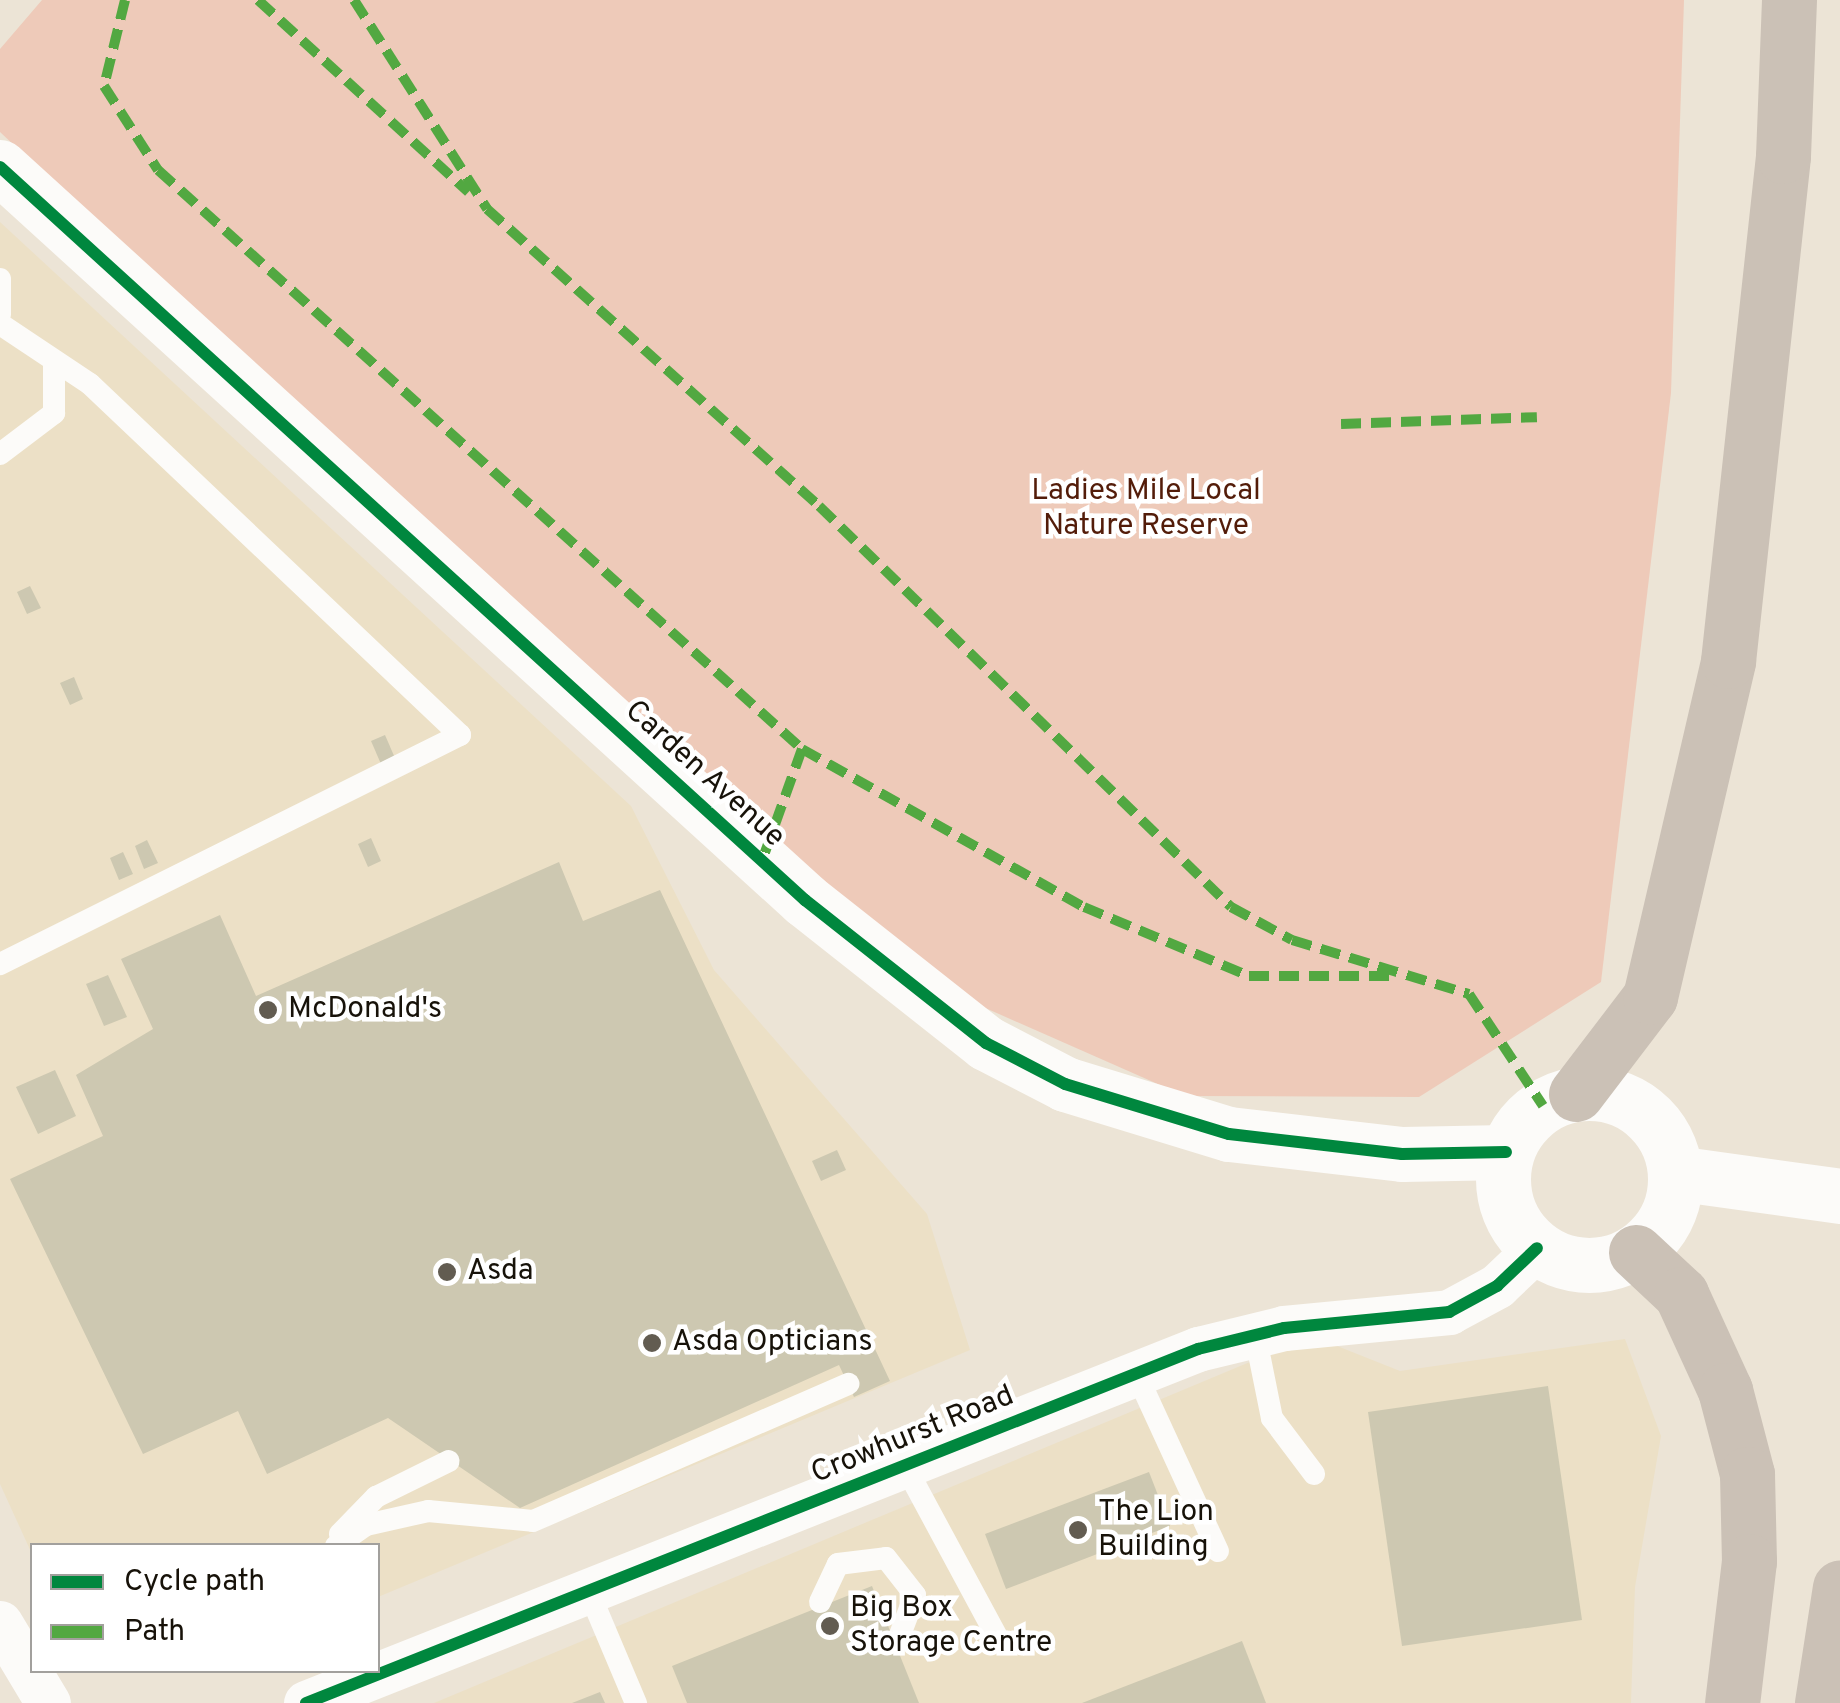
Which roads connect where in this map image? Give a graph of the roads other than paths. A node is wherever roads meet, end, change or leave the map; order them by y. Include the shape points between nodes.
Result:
1 (1789, 0) edge
2 (0, 167) edge
3 (0, 279) edge
4 (0, 314) edge
5 (0, 324) edge
6 (54, 363) junction
7 (0, 454) edge
8 (7, 961) edge
9 (1576, 1094) junction
10 (1506, 1152) junction
11 (1675, 1173) junction
12 (1840, 1196) edge
13 (1538, 1248) junction
14 (1636, 1252) junction
15 (1255, 1334) junction
16 (1136, 1373) junction
17 (848, 1384) dead end
18 (450, 1460) dead end
19 (905, 1466) junction
20 (1314, 1474) dead end
21 (336, 1543) edge
22 (1218, 1550) dead end
23 (1840, 1587) edge
24 (590, 1592) junction
25 (820, 1602) dead end
26 (0, 1623) edge
27 (996, 1637) dead end
28 (898, 1640) dead end
29 (378, 1674) edge
30 (48, 1703) edge
31 (306, 1703) edge
32 (636, 1703) edge
33 (1732, 1703) edge
34 (1822, 1703) edge

1 - 9 highway via 1781,176 1728,661 1650,997
2 - 10 street, Carden Avenue via 805,900 986,1044 1064,1084 1230,1134 1402,1154
3 - 4 lane
5 - 6 lane
6 - 7 lane via 54,413
6 - 8 lane via 90,384 460,735
9 - 10 street via 1543,1106
9 - 11 street via 1604,1094 1653,1121
10 - 13 street via 1507,1208
11 - 12 street
11 - 14 street via 1666,1218
13 - 14 street via 1590,1266
13 - 15 street, Crowhurst Road via 1498,1286 1450,1312
14 - 33 highway via 1681,1294 1725,1390 1748,1474
15 - 16 street, Crowhurst Road
15 - 20 lane via 1272,1418
16 - 19 street, Crowhurst Road
16 - 22 lane
17 - 21 lane via 534,1521 428,1511
18 - 21 lane via 376,1497
19 - 24 street, Crowhurst Road
19 - 27 lane
23 - 34 highway
24 - 29 street, Crowhurst Road
24 - 32 lane
25 - 28 lane via 844,1560 892,1560 916,1601
26 - 30 street
29 - 31 street, Crowhurst Road

